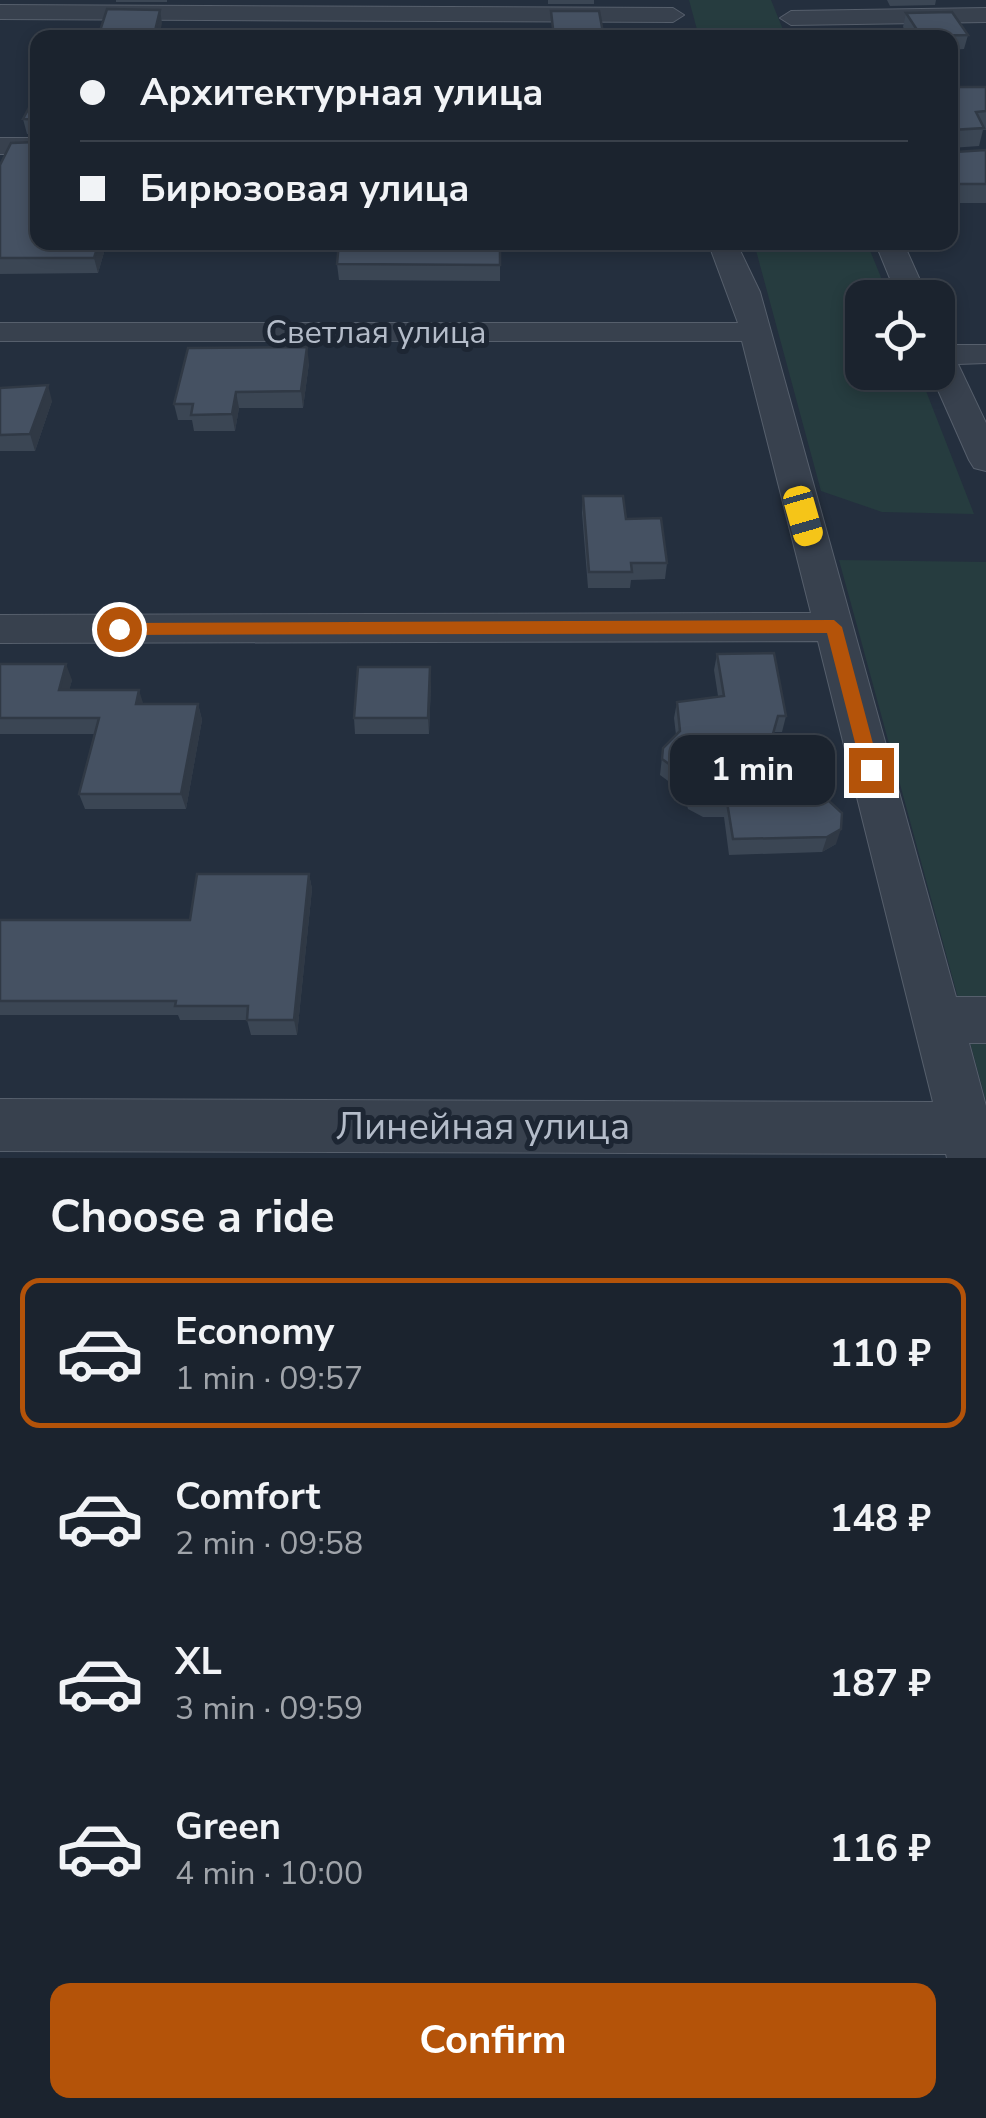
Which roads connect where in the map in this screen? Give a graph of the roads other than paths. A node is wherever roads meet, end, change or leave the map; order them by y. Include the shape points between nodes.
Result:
1 (0, 12) edge
2 (986, 15) edge
3 (673, 17) edge
4 (792, 18) edge
5 (0, 146) edge
6 (30, 146) edge
7 (726, 250) edge
8 (892, 250) edge
9 (905, 280) edge
10 (0, 332) edge
11 (752, 332) junction
12 (986, 354) edge
13 (955, 355) edge
14 (954, 390) edge
15 (986, 460) edge
16 (834, 627) junction
17 (0, 629) edge
18 (936, 1020) junction
19 (986, 1020) edge
20 (0, 1125) edge
21 (970, 1143) edge

1 - 3 street
2 - 4 street
5 - 6 street
7 - 11 street via 745,292
8 - 9 street
10 - 11 street, Светлая улица
11 - 16 street
12 - 13 street
14 - 15 street
16 - 17 street
16 - 18 street
18 - 19 street
18 - 21 street
20 - 21 street, Линейная улица

